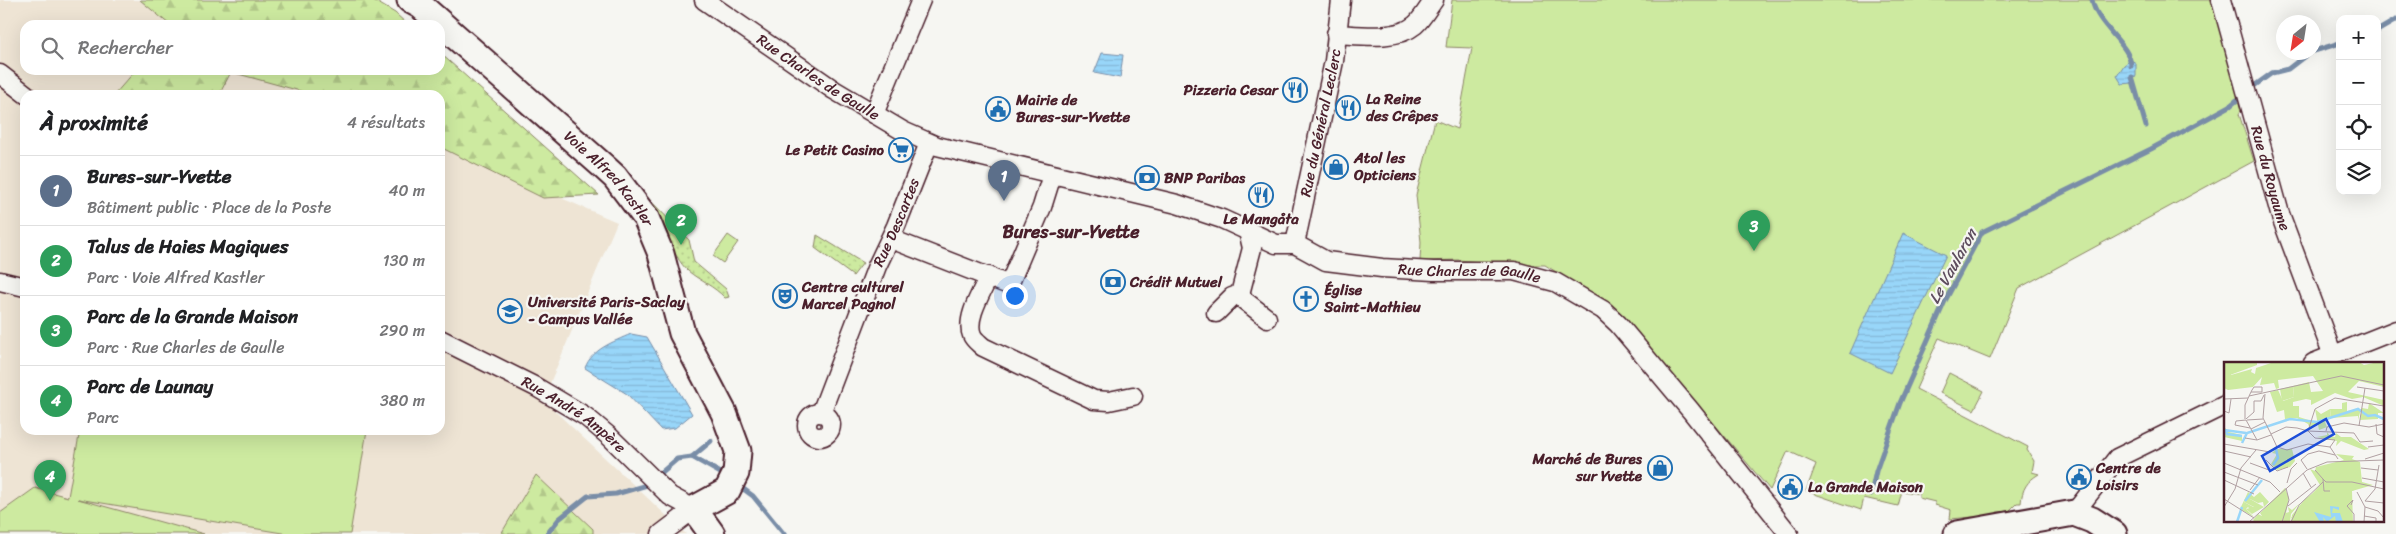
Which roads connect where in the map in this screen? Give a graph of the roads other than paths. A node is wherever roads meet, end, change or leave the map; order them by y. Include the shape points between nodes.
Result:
1 (410, 0) edge
2 (704, 0) edge
3 (921, 0) edge
4 (1340, 0) edge
5 (1434, 0) edge
6 (2221, 0) edge
7 (437, 20) edge
8 (445, 27) edge
9 (1336, 34) junction
10 (0, 74) edge
11 (21, 90) edge
12 (874, 114) junction
13 (933, 144) junction
14 (1052, 175) junction
15 (1248, 231) junction
16 (891, 239) junction
17 (1295, 244) junction
18 (989, 276) junction
19 (0, 281) edge
20 (20, 285) edge
21 (1240, 294) junction
22 (1216, 313) dead end
23 (1267, 318) dead end
24 (2396, 330) edge
25 (445, 342) edge
26 (2332, 353) junction
27 (2315, 362) edge
28 (1133, 396) dead end
29 (2224, 405) edge
30 (821, 413) dead end
31 (694, 509) junction
32 (2074, 513) junction
33 (661, 534) edge
34 (712, 534) edge
35 (1789, 534) edge
36 (1957, 534) edge
37 (2114, 534) edge

1 - 7 main road, Voie Alfred Kastler
2 - 12 street, Rue Charles de Gaulle
3 - 12 street
4 - 9 street, Rue du Général Leclerc
5 - 9 street via 1415,25 1405,30 1389,34
6 - 26 street, Rue du Royaume via 2280,214
8 - 31 main road, Voie Alfred Kastler via 615,177 646,218 662,254 682,333 724,413 738,451 731,482
9 - 17 street, Rue du Général Leclerc via 1334,61
10 - 11 street
12 - 13 street, Rue Charles de Gaulle
13 - 14 street, Rue Charles de Gaulle
13 - 16 street, Rue Descartes
14 - 15 street, Rue Charles de Gaulle via 1177,204
14 - 18 street via 1009,284
15 - 17 street, Rue Charles de Gaulle via 1276,244
15 - 21 street via 1252,248
16 - 18 street
16 - 30 street, Rue Descartes via 877,266
17 - 35 street, Rue Charles de Gaulle via 1316,258 1334,263 1433,271 1514,272 1555,282 1585,298 1624,331
18 - 28 street via 972,316 970,329 973,338 983,347 1094,400 1109,401
19 - 20 street
21 - 22 street via 1232,297
21 - 23 street
24 - 26 street
25 - 31 street, Rue André Ampère via 536,387 585,416 670,496
26 - 27 street
29 - 32 street via 2117,458
31 - 33 street
31 - 34 main road
32 - 36 main road
32 - 37 main road

